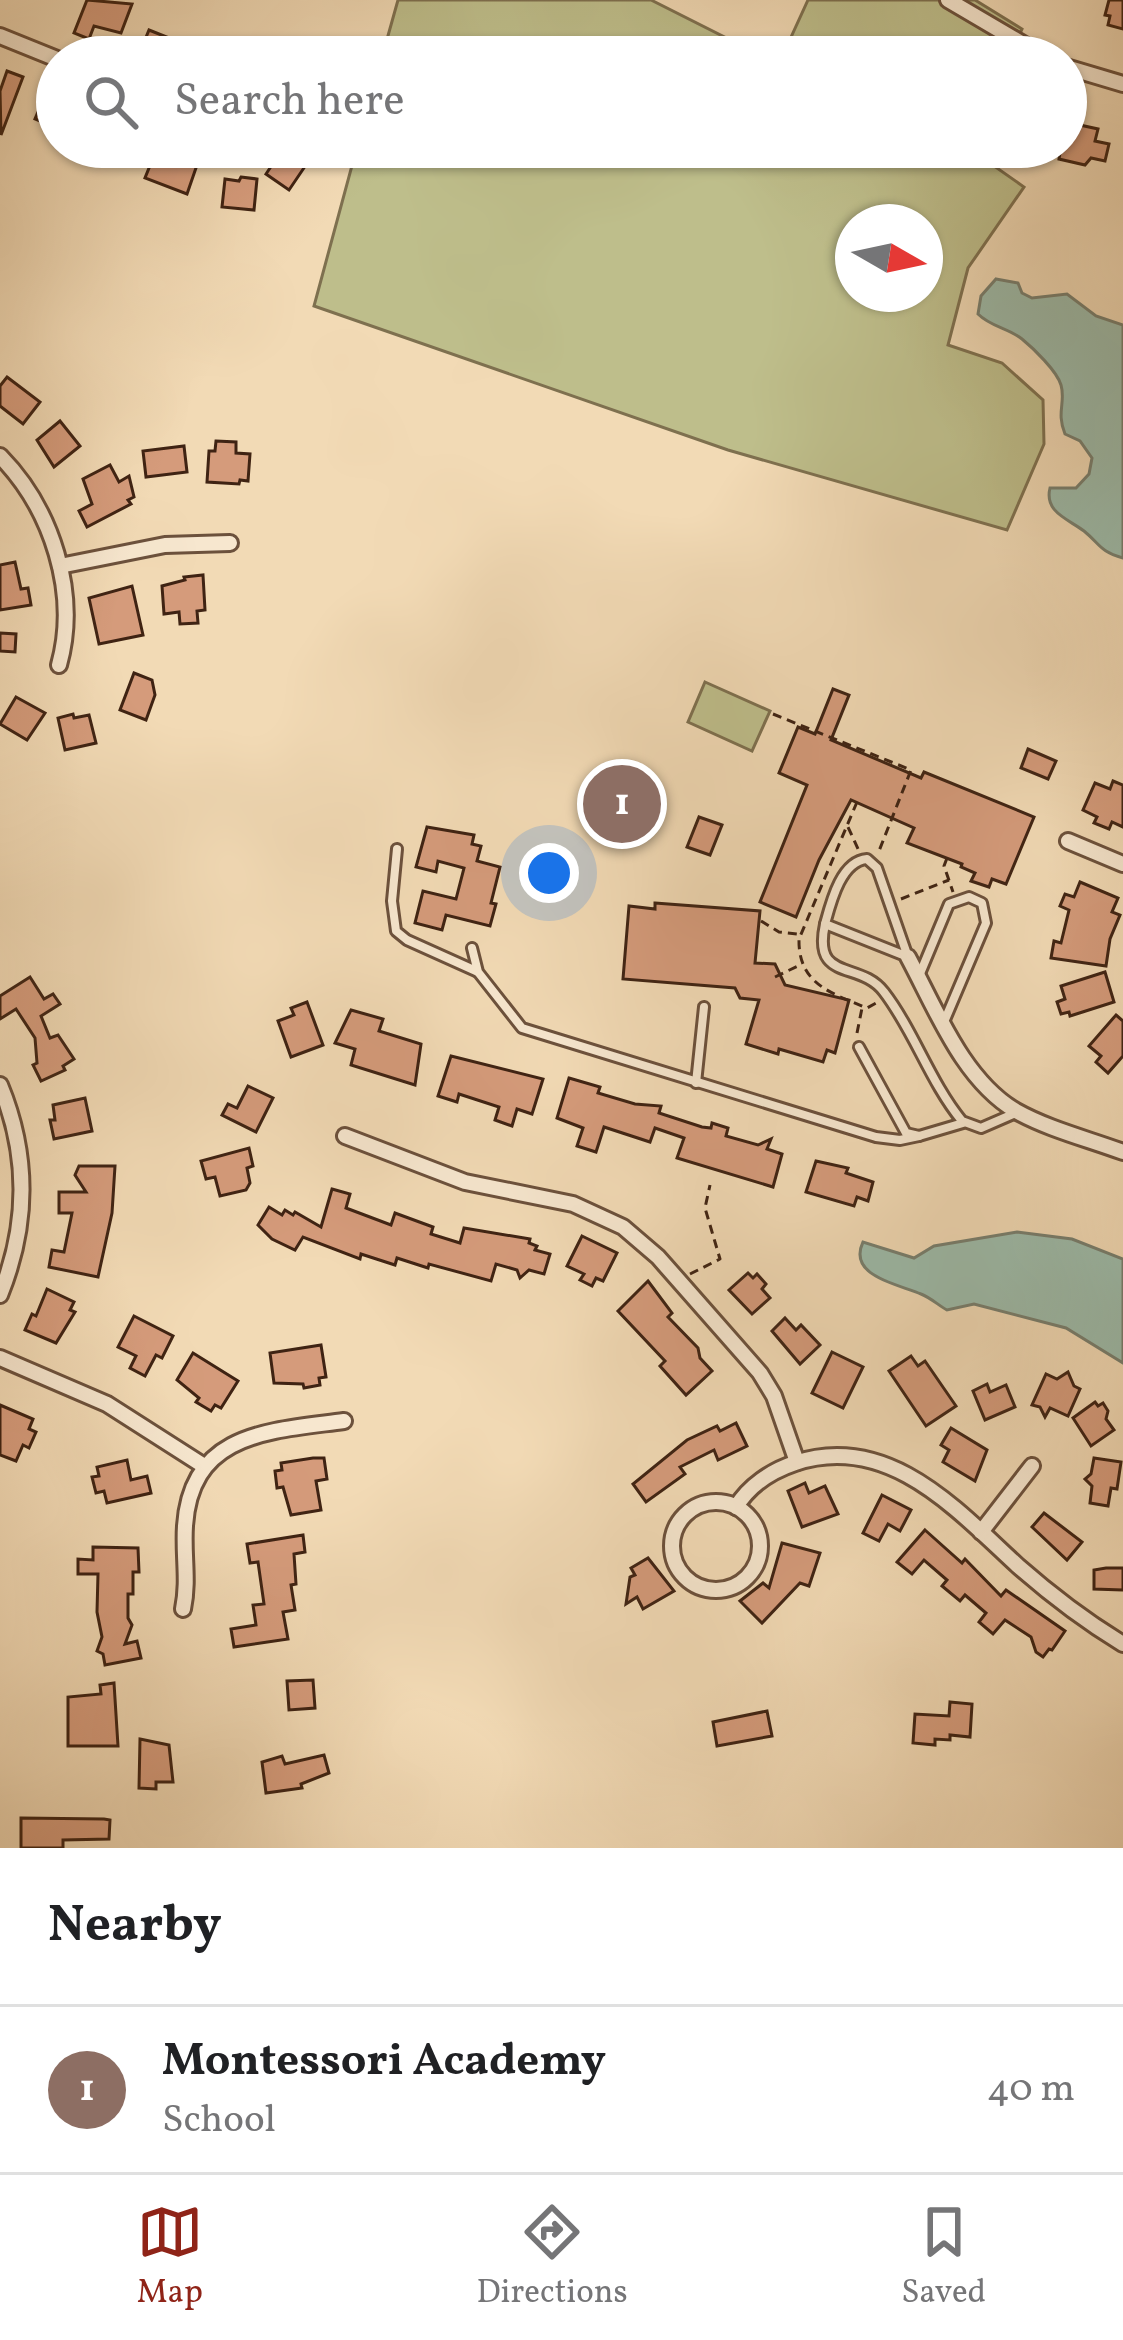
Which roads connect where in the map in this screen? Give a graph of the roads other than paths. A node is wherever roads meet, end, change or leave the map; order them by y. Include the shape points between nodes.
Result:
1 (948, 0) edge
2 (0, 36) edge
3 (1009, 36) edge
4 (36, 51) edge
5 (1087, 73) edge
6 (1123, 84) edge
7 (0, 456) edge
8 (230, 543) dead end
9 (60, 566) junction
10 (59, 665) dead end
11 (1068, 841) dead end
12 (397, 849) dead end
13 (1123, 864) edge
14 (825, 924) junction
15 (472, 948) dead end
16 (908, 957) junction
17 (478, 972) junction
18 (919, 976) junction
19 (704, 1007) dead end
20 (944, 1023) junction
21 (859, 1047) road end
22 (696, 1083) junction
23 (0, 1085) edge
24 (1018, 1112) junction
25 (963, 1123) junction
26 (345, 1136) dead end
27 (919, 1136) junction
28 (1123, 1152) edge
29 (0, 1295) edge
30 (0, 1358) edge
31 (344, 1421) dead end
32 (797, 1462) junction
33 (204, 1466) junction
34 (1032, 1466) dead end
35 (736, 1507) junction
36 (981, 1532) junction
37 (183, 1610) dead end
38 (1123, 1644) edge

1 - 3 street
2 - 4 street
5 - 6 street
7 - 9 street via 38,507
8 - 9 street via 165,545
9 - 10 street
11 - 13 street
12 - 17 lane via 396,931
14 - 16 lane
14 - 16 lane via 845,872 863,859 874,864
14 - 25 lane via 826,958 883,990
15 - 17 lane
16 - 18 street
17 - 22 lane via 522,1028
18 - 20 street
18 - 20 lane via 947,908 956,899 979,900 987,920
19 - 22 lane
20 - 24 street via 984,1084
21 - 27 lane via 903,1130
22 - 27 lane via 876,1138
23 - 29 street via 16,1136 22,1208
24 - 25 lane via 983,1127
24 - 28 street
25 - 27 lane
26 - 32 street via 465,1182 558,1200 608,1218 642,1242 764,1378
30 - 33 street via 107,1404
31 - 33 street via 250,1437
32 - 35 street via 769,1475
32 - 36 street via 843,1455 892,1468
33 - 37 street via 188,1504
34 - 36 street
35 - 35 street via 757,1532 756,1563 732,1586 696,1585 674,1558 677,1525 704,1504
36 - 38 street

